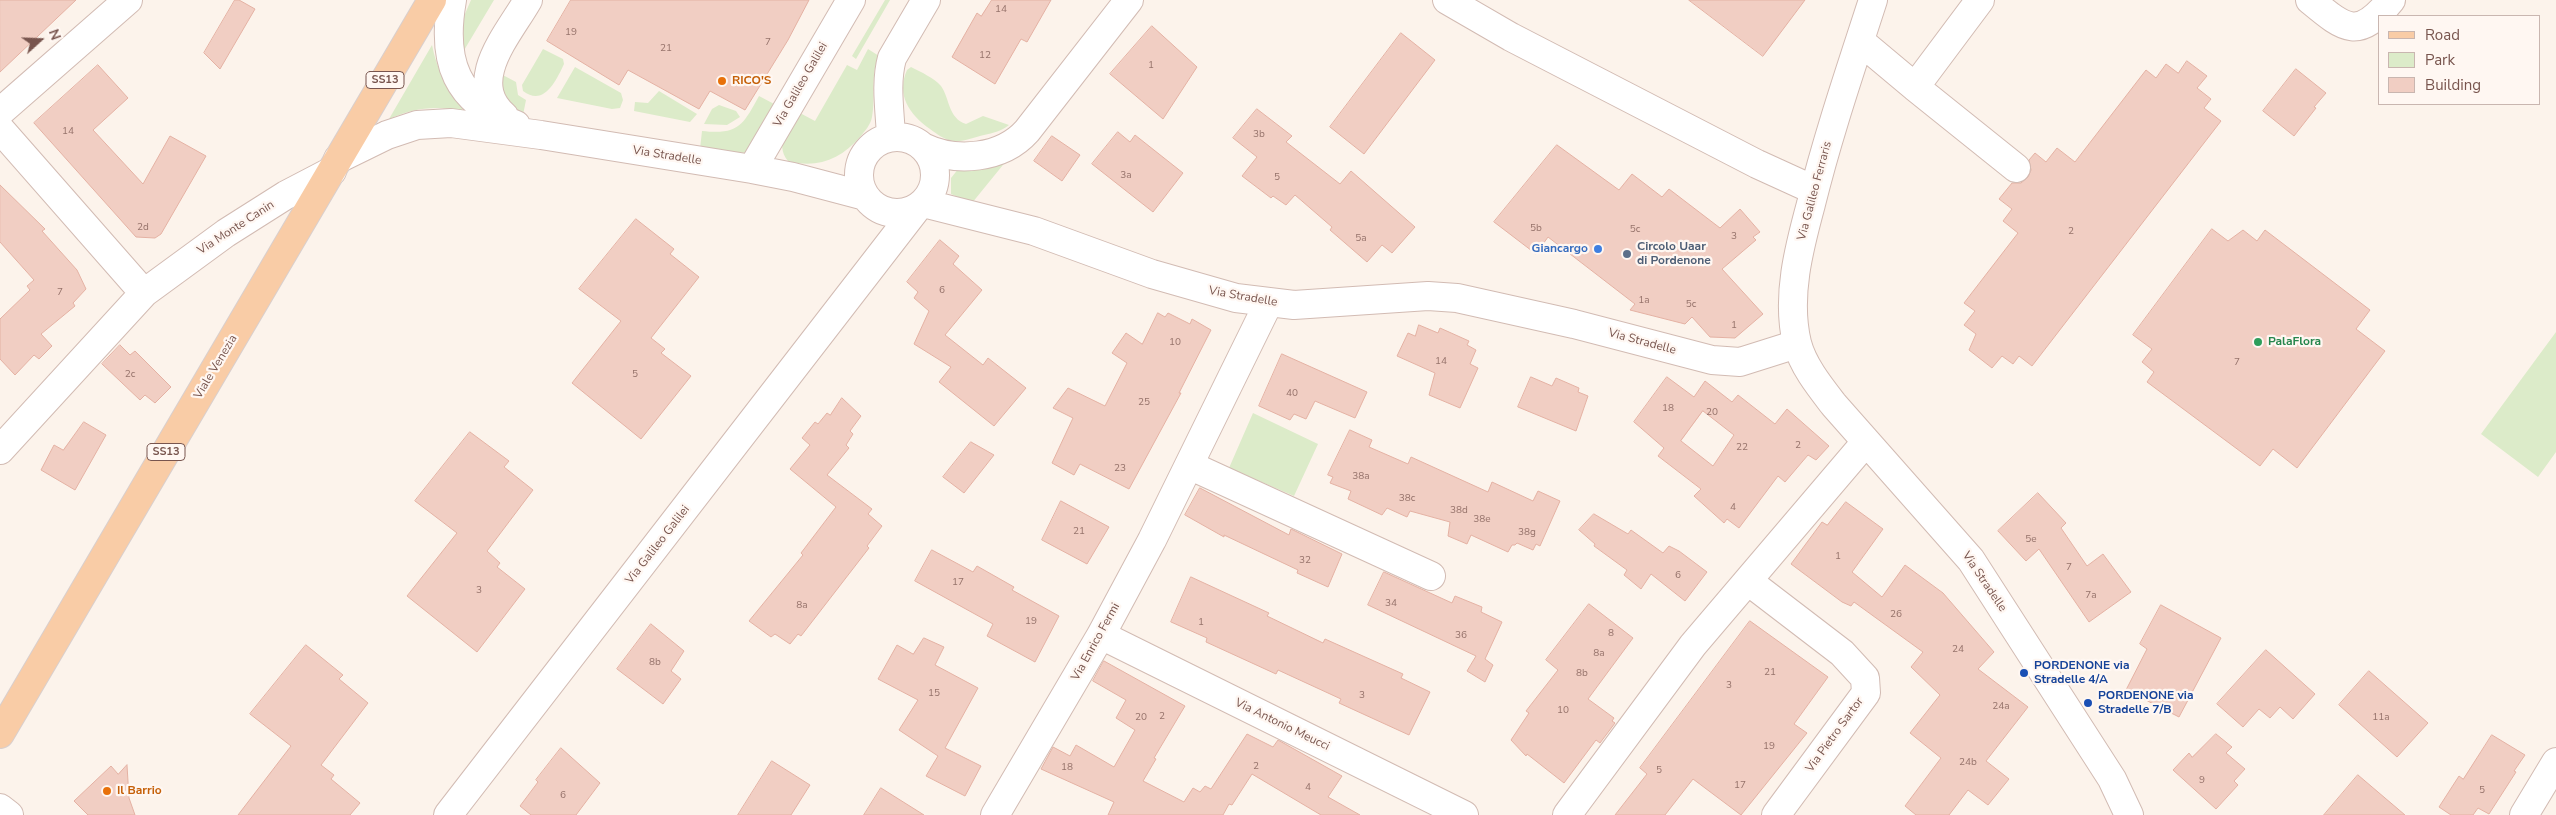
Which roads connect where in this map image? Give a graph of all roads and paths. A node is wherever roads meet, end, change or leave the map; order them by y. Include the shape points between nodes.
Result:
1 (128, 0) edge
2 (432, 0) edge
3 (452, 0) edge
4 (528, 0) edge
5 (851, 0) edge
6 (926, 0) edge
7 (1129, 0) edge
8 (1447, 0) edge
9 (1874, 0) edge
10 (1980, 0) edge
11 (2310, 0) edge
12 (2391, 0) edge
13 (1860, 42) junction
14 (1915, 87) junction
15 (0, 112) edge
16 (513, 124) junction
17 (0, 129) edge
18 (541, 134) junction
19 (891, 137) junction
20 (923, 147) junction
21 (864, 155) junction
22 (335, 165) junction
23 (2016, 168) dead end
24 (752, 169) junction
25 (794, 177) junction
26 (1814, 190) junction
27 (867, 199) junction
28 (920, 205) junction
29 (865, 272) junction
30 (144, 293) junction
31 (1268, 304) junction
32 (1797, 344) junction
33 (1865, 443) junction
34 (0, 450) edge
35 (1188, 465) junction
36 (1431, 576) dead end
37 (1748, 581) junction
38 (1101, 635) junction
39 (0, 734) edge
40 (2556, 762) edge
41 (0, 808) edge
42 (1004, 812) edge
43 (9, 815) edge
44 (448, 815) edge
45 (1464, 815) edge
46 (1567, 815) edge
47 (1776, 815) edge
48 (2129, 815) edge
49 (2524, 815) edge

1 - 15 street
2 - 22 main road, Viale Venezia / SS13
3 - 16 street, Via Stradelle via 449,46 452,68 470,96 491,113
4 - 16 street via 490,65 487,78 491,103
5 - 24 street, Via Galileo Galilei
6 - 19 street via 889,68
7 - 20 street via 1015,142 967,157 936,154
8 - 26 street via 1546,55
9 - 13 street, Via Galileo Ferraris
10 - 14 street
11 - 12 street via 2339,25 2353,27 2371,20
13 - 14 street
13 - 26 street, Via Galileo Ferraris
14 - 23 street
16 - 18 street, Via Stradelle
17 - 30 street
18 - 22 street, Via Stradelle via 451,123 417,126 387,135
18 - 24 street, Via Stradelle
19 - 20 street via 914,140
19 - 21 street via 871,146
20 - 28 street via 931,157 935,180 932,191
21 - 25 street, Via Stradelle via 838,169
21 - 27 street via 858,175
22 - 30 street, Via Monte Canin via 226,233
22 - 39 main road, Viale Venezia / SS13
24 - 25 street, Via Stradelle
25 - 27 street, Via Stradelle
26 - 32 street, Via Galileo Ferraris via 1796,271
27 - 28 street via 886,212 896,213
27 - 29 street, Via Galileo Galilei via 874,234
28 - 29 street, Via Galileo Galilei
28 - 31 street, Via Stradelle via 1034,231 1212,293
29 - 44 street, Via Galileo Galilei via 681,516
30 - 34 street, Via Monte Canin
31 - 32 street, Via Stradelle via 1428,296 1457,298 1712,360 1740,362
31 - 35 street, Via Enrico Fermi
32 - 33 street, Via Stradelle via 1816,381
33 - 37 street
33 - 48 street, Via Stradelle via 1971,560 2112,779
35 - 36 street
35 - 38 street, Via Enrico Fermi
37 - 46 street via 1693,646
37 - 47 street, Via Pietro Sartor via 1842,653 1865,678 1866,693
38 - 42 street, Via Enrico Fermi
38 - 45 street, Via Antonio Meucci
40 - 49 street
41 - 43 street

